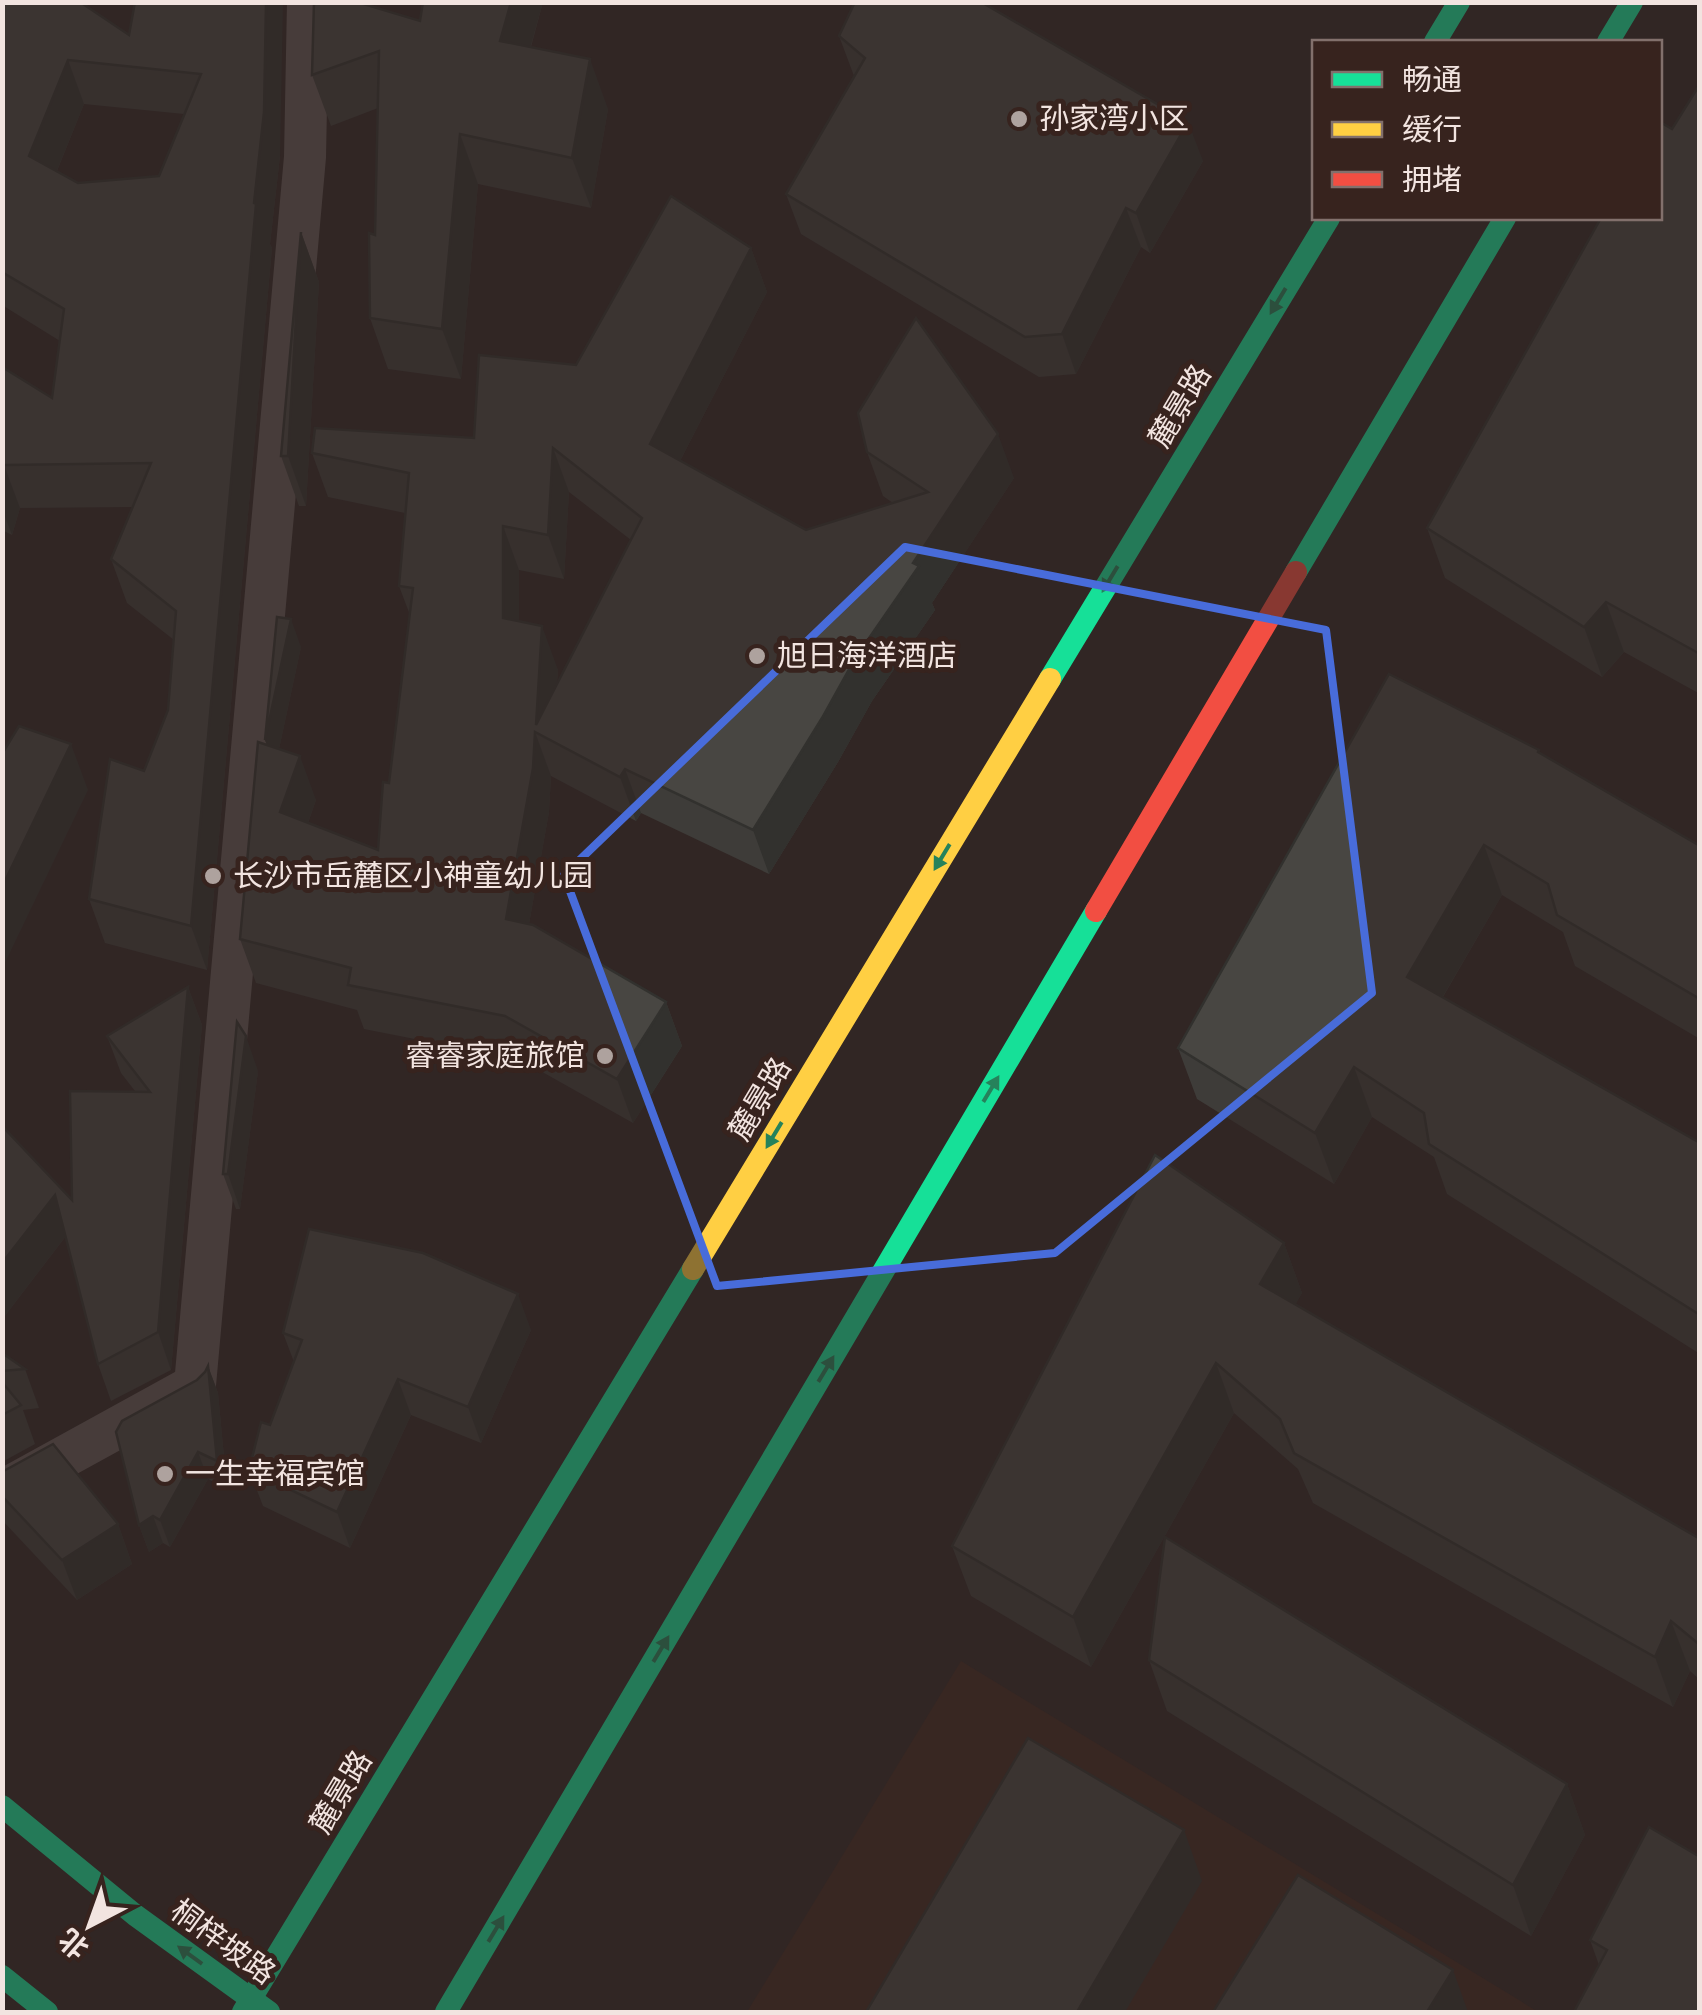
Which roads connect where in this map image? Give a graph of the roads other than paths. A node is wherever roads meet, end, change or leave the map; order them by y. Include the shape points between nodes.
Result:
1 (308, 2) edge
2 (1459, 2) edge
3 (1632, 2) edge
4 (1436, 40) edge
5 (1609, 40) edge
6 (1328, 220) edge
7 (1504, 220) edge
8 (2, 1491) edge
9 (2, 1806) edge
10 (2, 1976) edge
11 (254, 2008) edge
12 (48, 2012) edge
13 (446, 2012) edge

1 - 8 street via 305,157 195,1385
2 - 4 main road
3 - 5 main road
6 -> 11 main road, 麓景路
13 -> 7 main road
11 -> 9 main road, 桐梓坡路
10 - 12 main road

